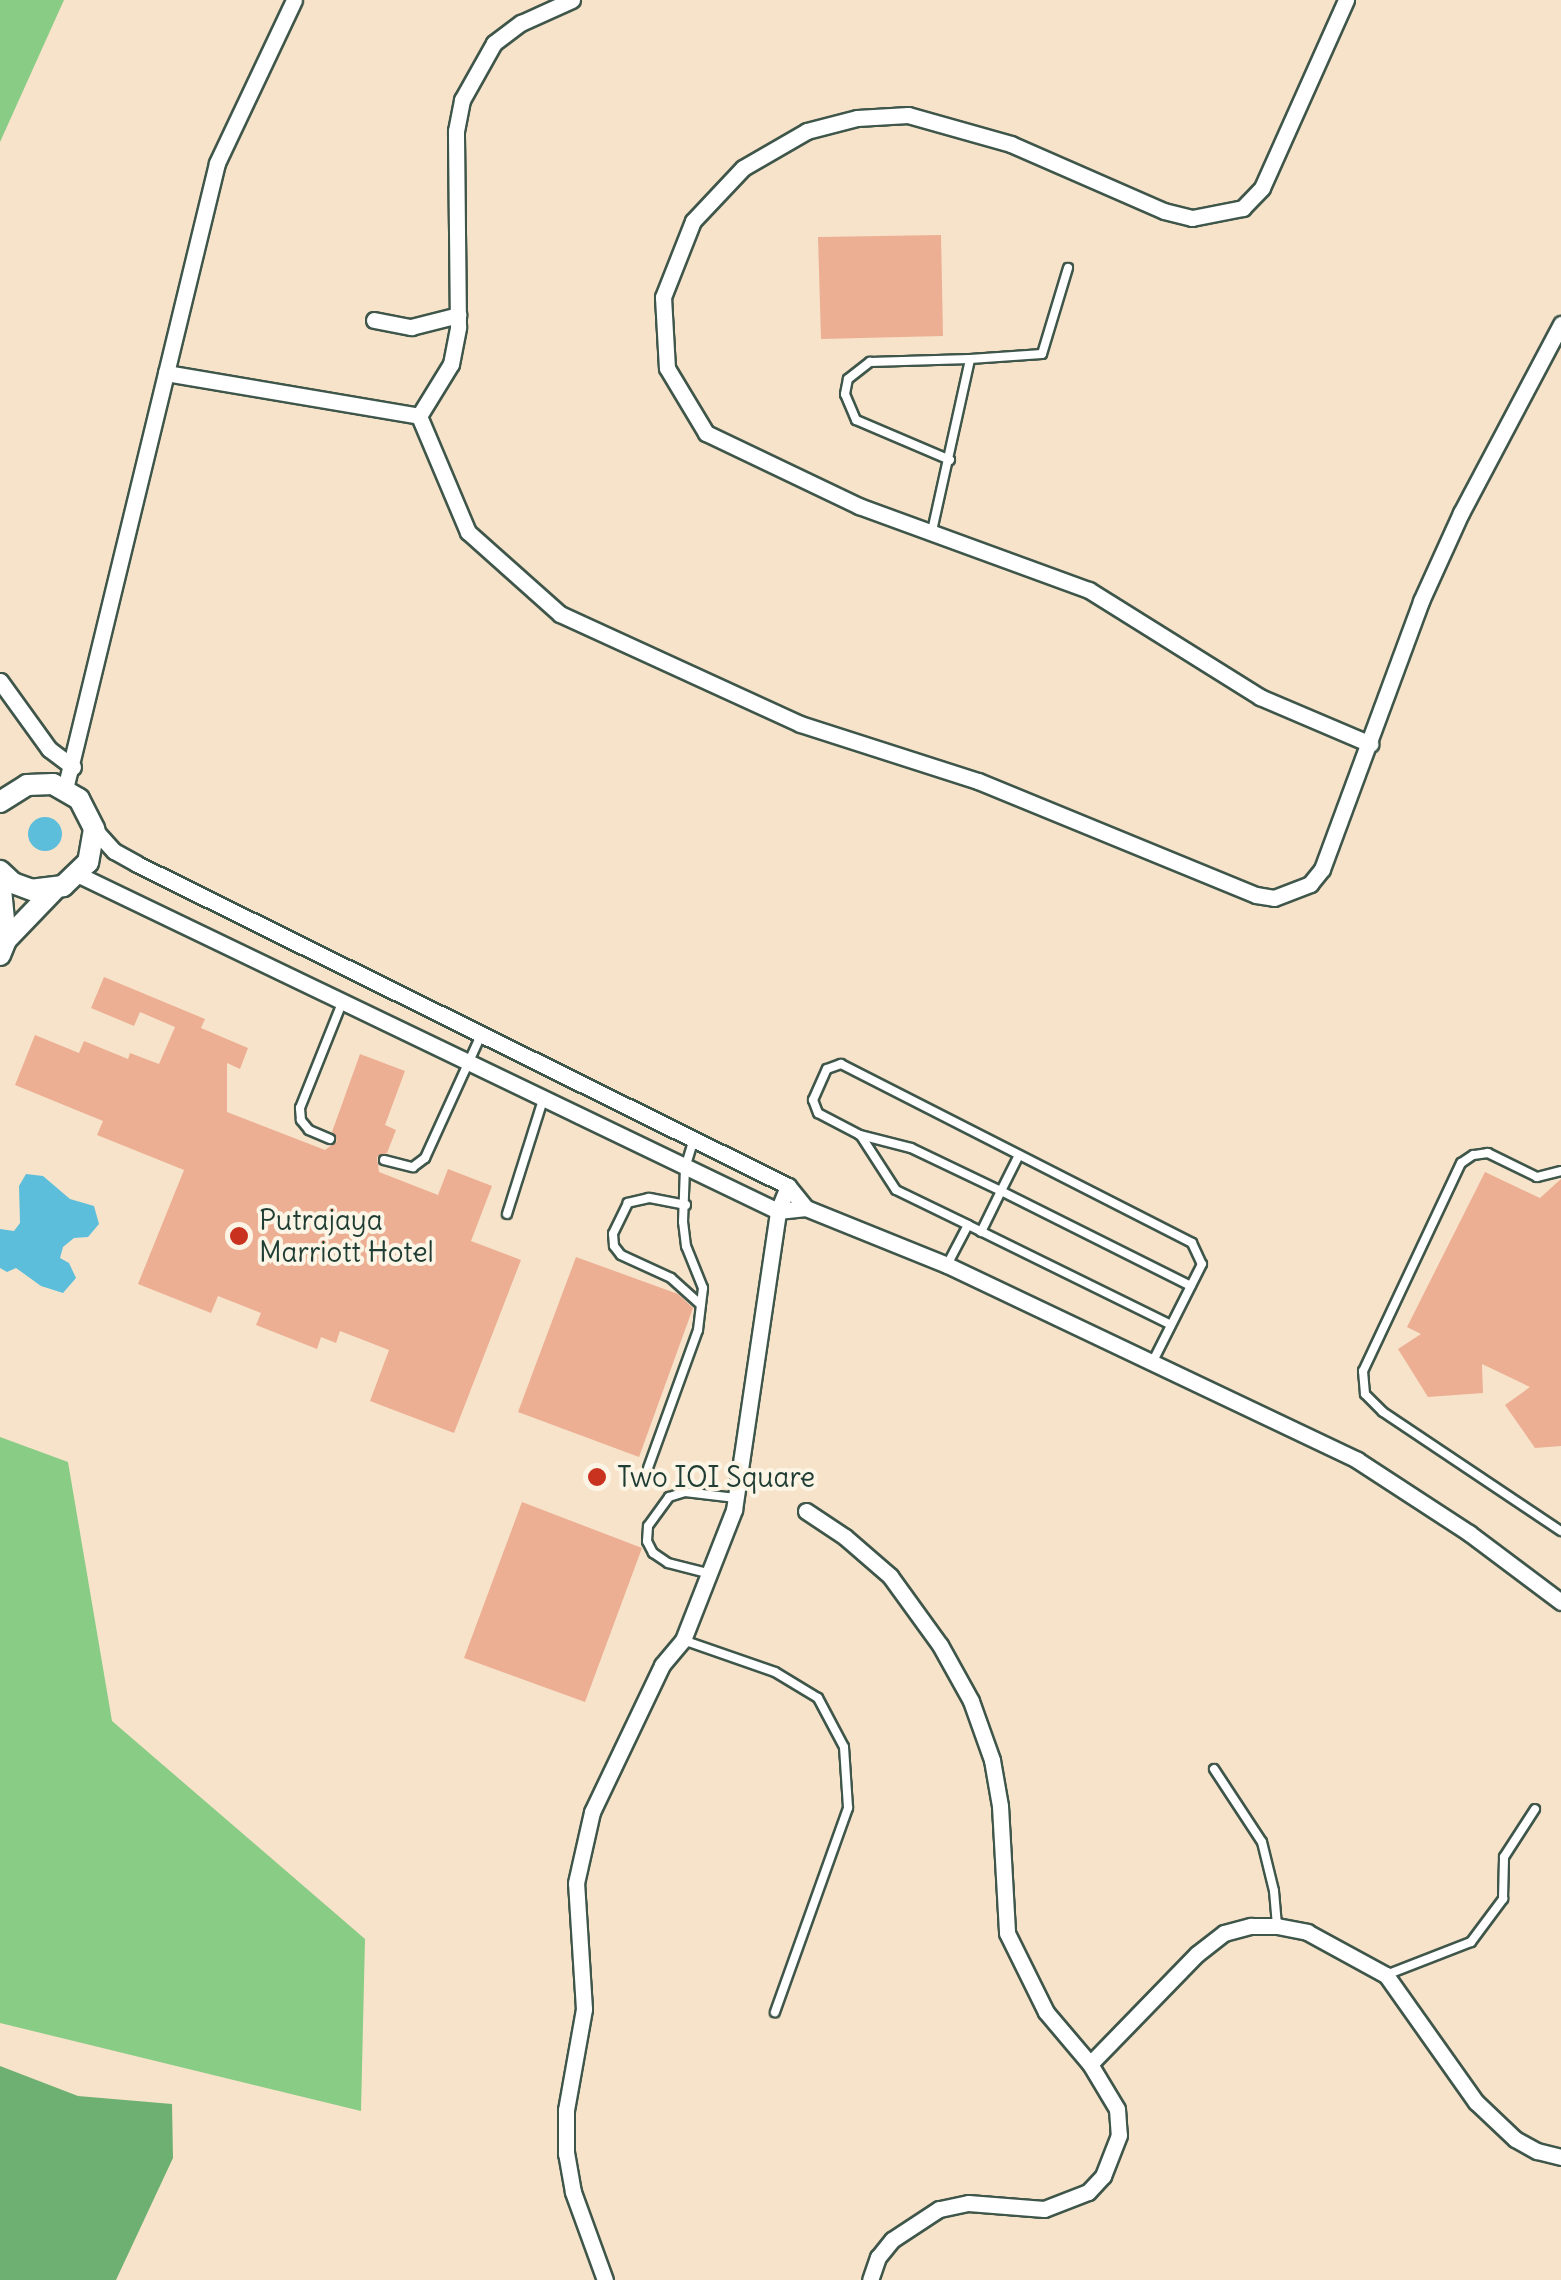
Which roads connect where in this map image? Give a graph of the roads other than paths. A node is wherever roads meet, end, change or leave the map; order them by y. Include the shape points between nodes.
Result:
1 (294, 0) edge
2 (572, 0) edge
3 (1346, 0) edge
4 (1068, 268) dead end
5 (458, 315) junction
6 (374, 320) dead end
7 (1561, 324) edge
8 (970, 359) junction
9 (166, 373) junction
10 (419, 416) junction
11 (950, 460) junction
12 (931, 536) junction
13 (0, 682) edge
14 (1370, 744) junction
15 (73, 766) junction
16 (64, 789) junction
17 (5, 793) edge
18 (94, 830) junction
19 (0, 871) edge
20 (79, 875) junction
21 (0, 879) edge
22 (55, 889) junction
23 (3, 947) edge
24 (342, 1003) junction
25 (481, 1035) junction
26 (466, 1064) junction
27 (543, 1100) junction
28 (860, 1135) junction
29 (330, 1139) dead end
30 (694, 1139) junction
31 (1018, 1155) junction
32 (384, 1160) dead end
33 (685, 1168) junction
34 (1561, 1171) edge
35 (788, 1186) junction
36 (1001, 1191) junction
37 (686, 1205) junction
38 (806, 1208) junction
39 (778, 1210) junction
40 (507, 1214) dead end
41 (968, 1226) junction
42 (981, 1232) junction
43 (947, 1266) junction
44 (1191, 1286) junction
45 (701, 1305) junction
46 (1171, 1325) junction
47 (1152, 1363) junction
48 (648, 1468) dead end
49 (736, 1498) junction
50 (806, 1511) dead end
51 (1561, 1531) edge
52 (711, 1574) junction
53 (1561, 1602) edge
54 (683, 1640) junction
55 (1214, 1769) dead end
56 (1535, 1809) dead end
57 (1276, 1926) junction
58 (1386, 1975) junction
59 (775, 2012) dead end
60 (1090, 2064) junction
61 (1561, 2156) edge
62 (604, 2280) edge
63 (870, 2280) edge

1 - 9 street via 216,162
2 - 5 street via 494,43 462,100 456,131
3 - 12 street via 1262,188 1243,208 1192,218 1011,144 908,114 807,131 743,168 693,221 663,297 667,368 706,433
4 - 8 lane via 1042,354
5 - 6 street via 411,327
5 - 10 street via 451,364
7 - 14 street via 1453,530
8 - 11 lane
8 - 11 lane via 870,362 848,378 845,394 856,420
9 - 10 street
9 - 15 street
10 - 14 street via 468,532 560,614 800,724 978,782 1256,895 1294,894 1322,870
11 - 12 lane
12 - 14 street via 1089,590 1260,697
13 - 15 street via 49,748
15 - 16 street
16 - 17 street via 40,783
16 - 18 street via 89,813
18 - 20 street
18 - 25 street via 137,864
19 - 22 street via 32,890
20 - 22 street
20 - 24 street
21 - 23 street
22 - 23 street
24 - 26 street
24 - 29 lane via 300,1108 309,1130
25 - 26 lane
25 - 30 street
26 - 27 street
26 - 32 lane via 425,1158 413,1166
27 - 33 street
27 - 40 lane
28 - 31 lane via 813,1107 833,1065
28 - 36 lane via 911,1148
28 - 41 lane via 896,1190
30 - 33 lane
30 - 35 street
31 - 36 lane
31 - 44 lane via 1192,1244 1202,1264
33 - 37 lane
33 - 39 street
34 - 51 lane via 1537,1177 1488,1153 1461,1164 1364,1371 1365,1394 1382,1412
35 - 38 street
35 - 39 street
36 - 42 lane
36 - 44 lane
37 - 45 lane via 686,1246 703,1288
37 - 45 lane via 639,1198 628,1204 612,1234 622,1255 671,1278
38 - 39 street
38 - 43 street
39 - 49 street
41 - 42 lane
41 - 43 lane
42 - 46 lane
43 - 47 street
44 - 46 lane
45 - 48 lane
46 - 47 lane
47 - 53 street via 1357,1460
49 - 52 street
49 - 52 lane via 685,1492 669,1497 648,1526 653,1552
50 - 60 street via 890,1576 972,1701 1000,1806 1007,1933 1046,2012
52 - 54 street
54 - 59 lane via 775,1672 818,1698 844,1747 848,1808
54 - 62 street via 662,1664 592,1812 576,1883 584,2009 566,2110 566,2154
55 - 57 lane via 1262,1842
56 - 58 lane via 1504,1857 1502,1899 1472,1942
57 - 58 street via 1307,1932
57 - 60 street via 1224,1933
58 - 61 street via 1476,2102 1515,2139
60 - 63 street via 1116,2110 1119,2134 1103,2176 1088,2192 1044,2209 968,2203 939,2209 892,2240

